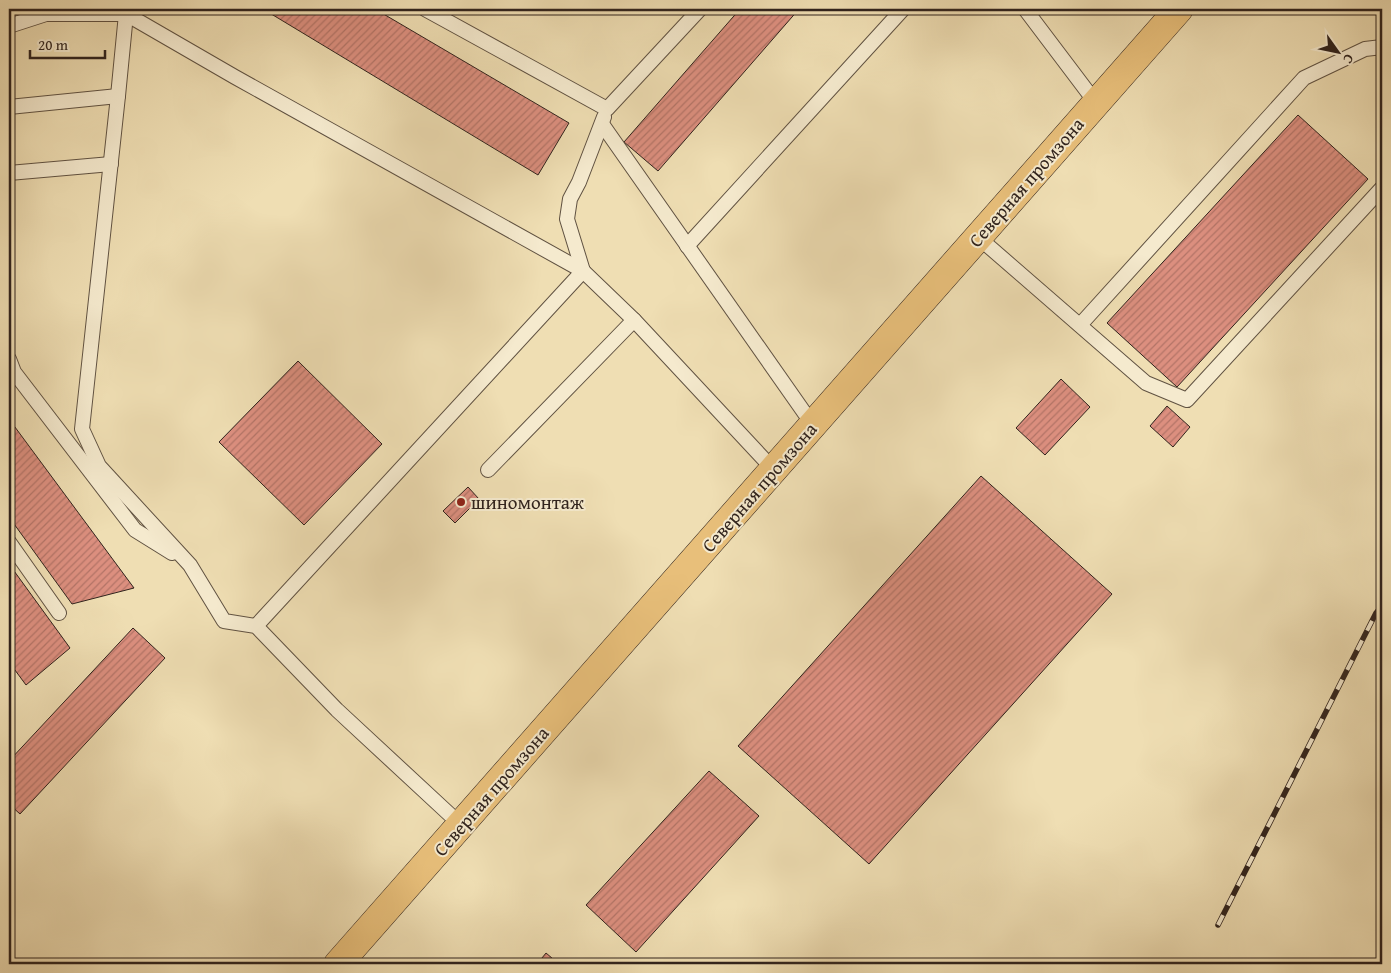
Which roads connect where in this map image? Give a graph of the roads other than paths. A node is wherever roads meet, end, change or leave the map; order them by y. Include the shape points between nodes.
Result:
1 (426, 9) edge
2 (700, 9) edge
3 (903, 9) edge
4 (1025, 9) edge
5 (1179, 9) edge
6 (126, 11) edge
7 (9, 26) edge
8 (1382, 47) edge
9 (118, 96) junction
10 (1096, 103) junction
11 (9, 107) edge
12 (607, 110) junction
13 (602, 124) junction
14 (111, 164) junction
15 (9, 173) edge
16 (1382, 188) edge
17 (978, 237) junction
18 (687, 246) junction
19 (583, 271) junction
20 (634, 320) junction
21 (1080, 325) junction
22 (9, 359) edge
23 (813, 425) junction
24 (488, 470) dead end
25 (774, 470) junction
26 (9, 542) edge
27 (190, 565) junction
28 (60, 613) dead end
29 (256, 626) junction
30 (461, 825) junction
31 (338, 964) edge

1 - 12 lane
2 - 12 lane
3 - 18 lane
4 - 10 lane
5 - 10 main road, Северная промзона
6 - 7 lane via 46,14
6 - 9 lane
6 - 19 lane via 244,82
8 - 21 lane via 1365,49 1304,78
9 - 11 lane
9 - 14 lane
10 - 17 main road, Северная промзона
12 - 13 lane
13 - 18 lane
13 - 19 lane via 570,199 566,219
14 - 15 lane
14 - 27 lane via 82,429 99,466
16 - 21 lane via 1187,400 1146,383
17 - 21 lane
17 - 23 main road, Северная промзона
18 - 23 lane
19 - 20 lane
19 - 29 lane
20 - 24 lane
20 - 25 lane
22 - 27 lane via 14,372 135,530
23 - 25 main road, Северная промзона
25 - 30 main road, Северная промзона
26 - 28 lane
27 - 29 lane via 224,621
29 - 30 lane via 337,710
30 - 31 main road, Северная промзона

